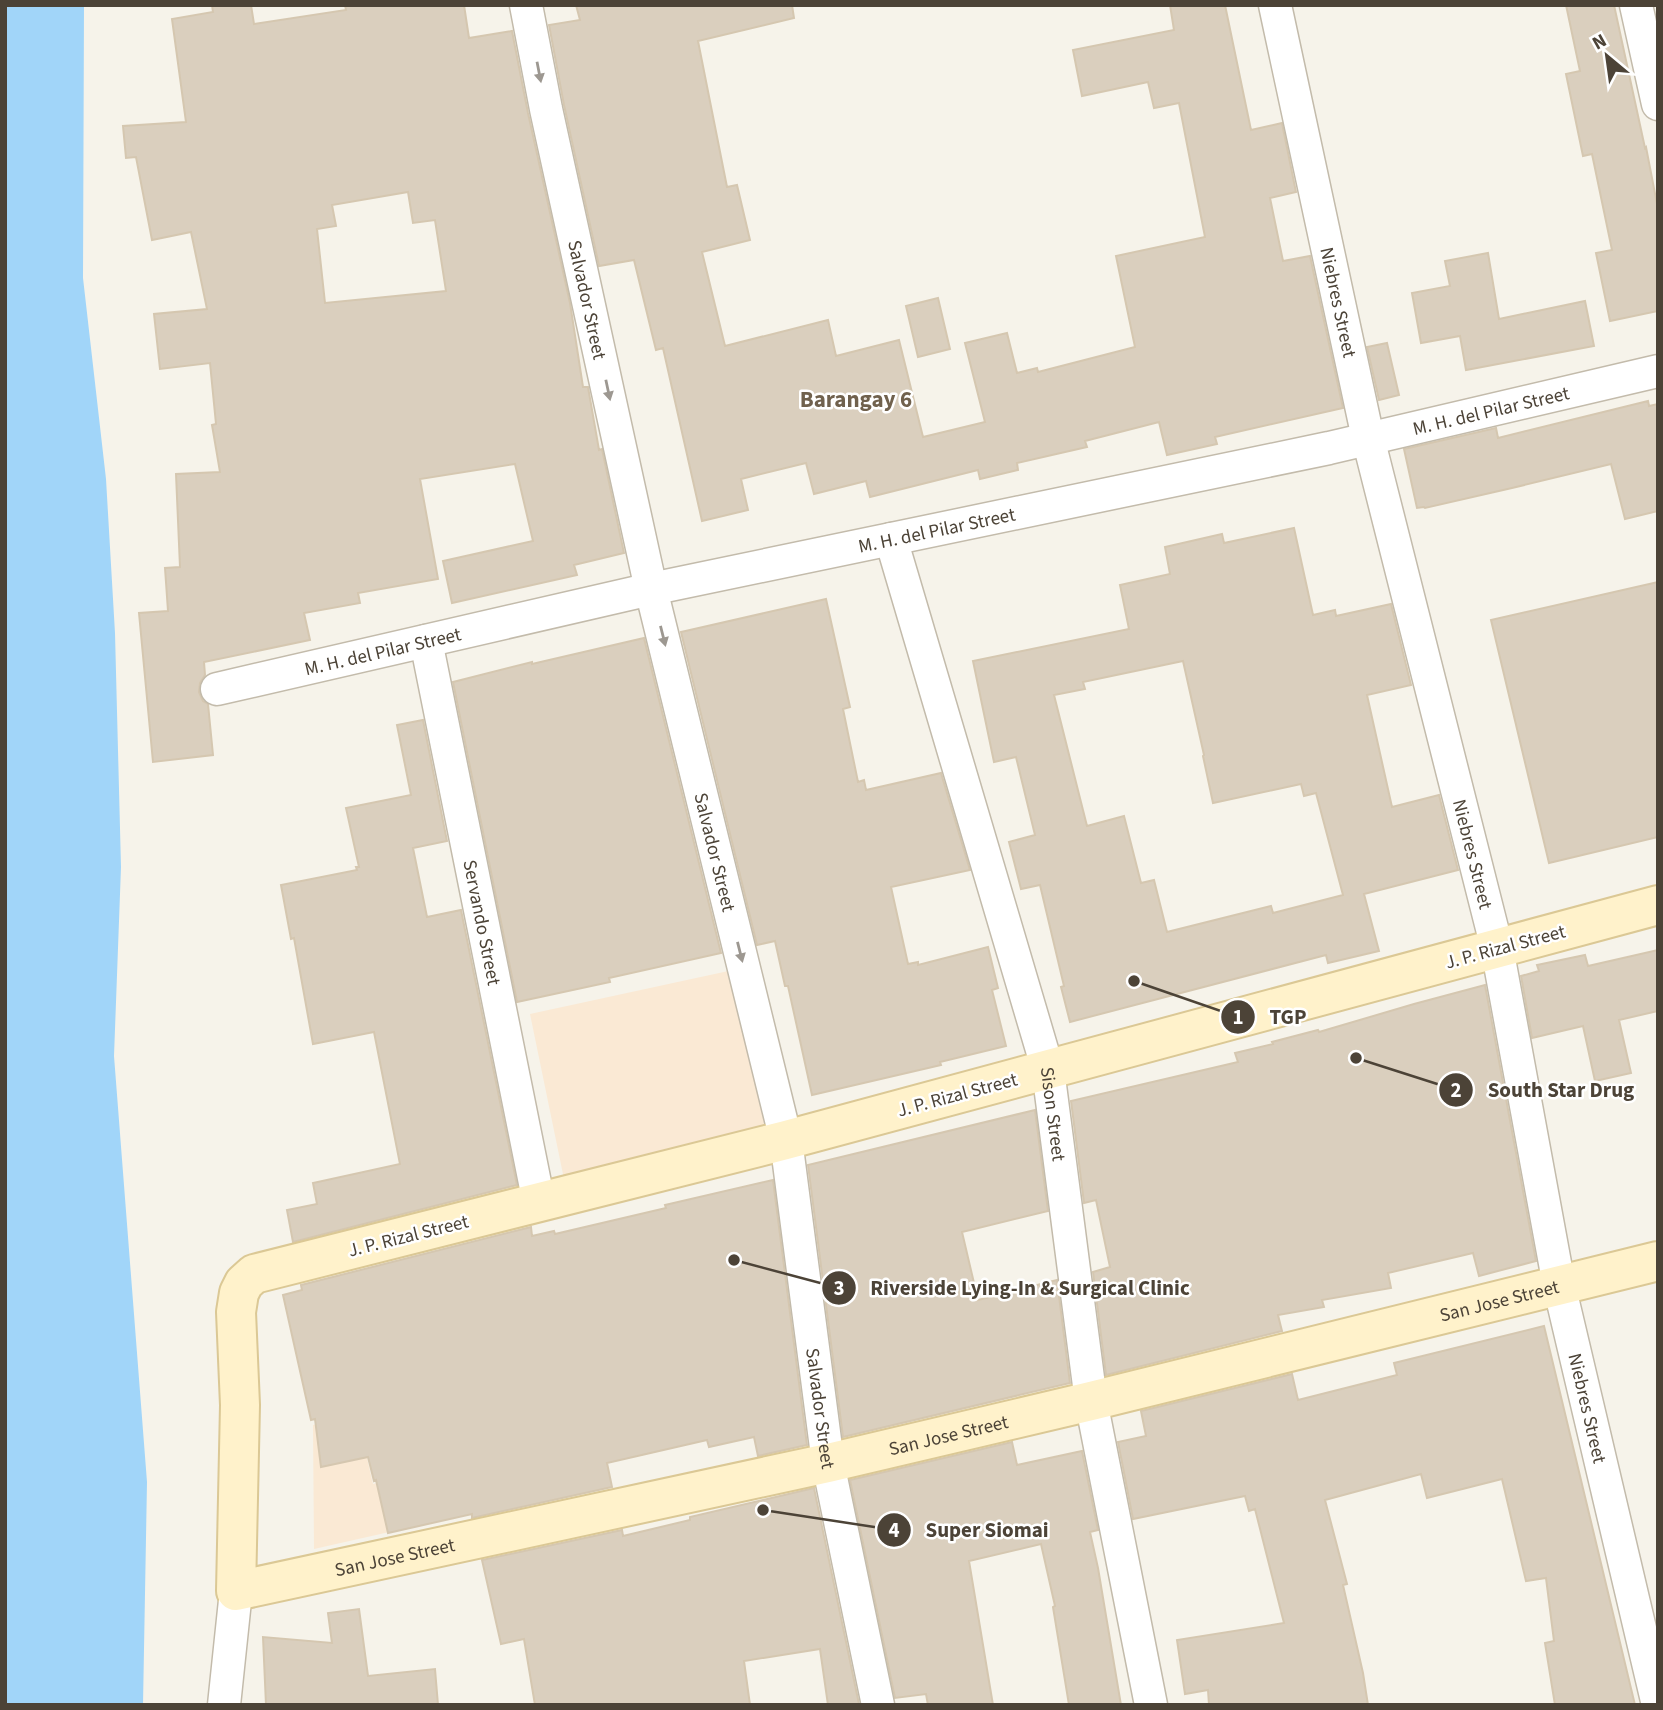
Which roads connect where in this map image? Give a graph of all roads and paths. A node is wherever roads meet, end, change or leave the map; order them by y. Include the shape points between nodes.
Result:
1 (526, 5) edge
2 (1275, 5) edge
3 (1636, 5) edge
4 (1658, 104) edge
5 (1658, 371) edge
6 (1368, 438) junction
7 (891, 539) junction
8 (651, 589) junction
9 (426, 641) junction
10 (217, 689) dead end
11 (1658, 905) edge
12 (1497, 948) junction
13 (1048, 1070) junction
14 (786, 1140) junction
15 (539, 1203) junction
16 (1658, 1261) edge
17 (1559, 1285) junction
18 (1091, 1401) junction
19 (828, 1462) junction
20 (236, 1591) junction
21 (1651, 1646) edge
22 (224, 1705) edge
23 (878, 1705) edge
24 (1151, 1705) edge
25 (1658, 1705) edge

1 -> 8 street, Salvador Street
2 - 6 street, Niebres Street
3 - 4 street
5 - 6 street, M. H. del Pilar Street
6 - 7 street, M. H. del Pilar Street
6 - 12 street, Niebres Street
7 - 8 street, M. H. del Pilar Street
7 - 13 street, Sison Street
8 - 9 street, M. H. del Pilar Street
8 -> 14 street, Salvador Street
9 - 10 street, M. H. del Pilar Street
9 - 15 street, Servando Street
11 - 12 street, J. P. Rizal Street
12 - 13 street, J. P. Rizal Street
12 - 17 street, Niebres Street
13 - 14 street, J. P. Rizal Street
13 - 18 street, Sison Street
14 - 15 street, J. P. Rizal Street
14 - 19 street, Salvador Street
15 - 20 street, J. P. Rizal Street via 254,1274 244,1283 236,1312 240,1405
16 - 17 street, San Jose Street
17 - 18 street, San Jose Street
17 - 21 street, Niebres Street
18 - 19 street, San Jose Street
18 - 24 street, Sison Street
19 - 20 street, San Jose Street
19 - 23 street, Salvador Street
20 - 22 street
21 - 25 street, Niebres Street

